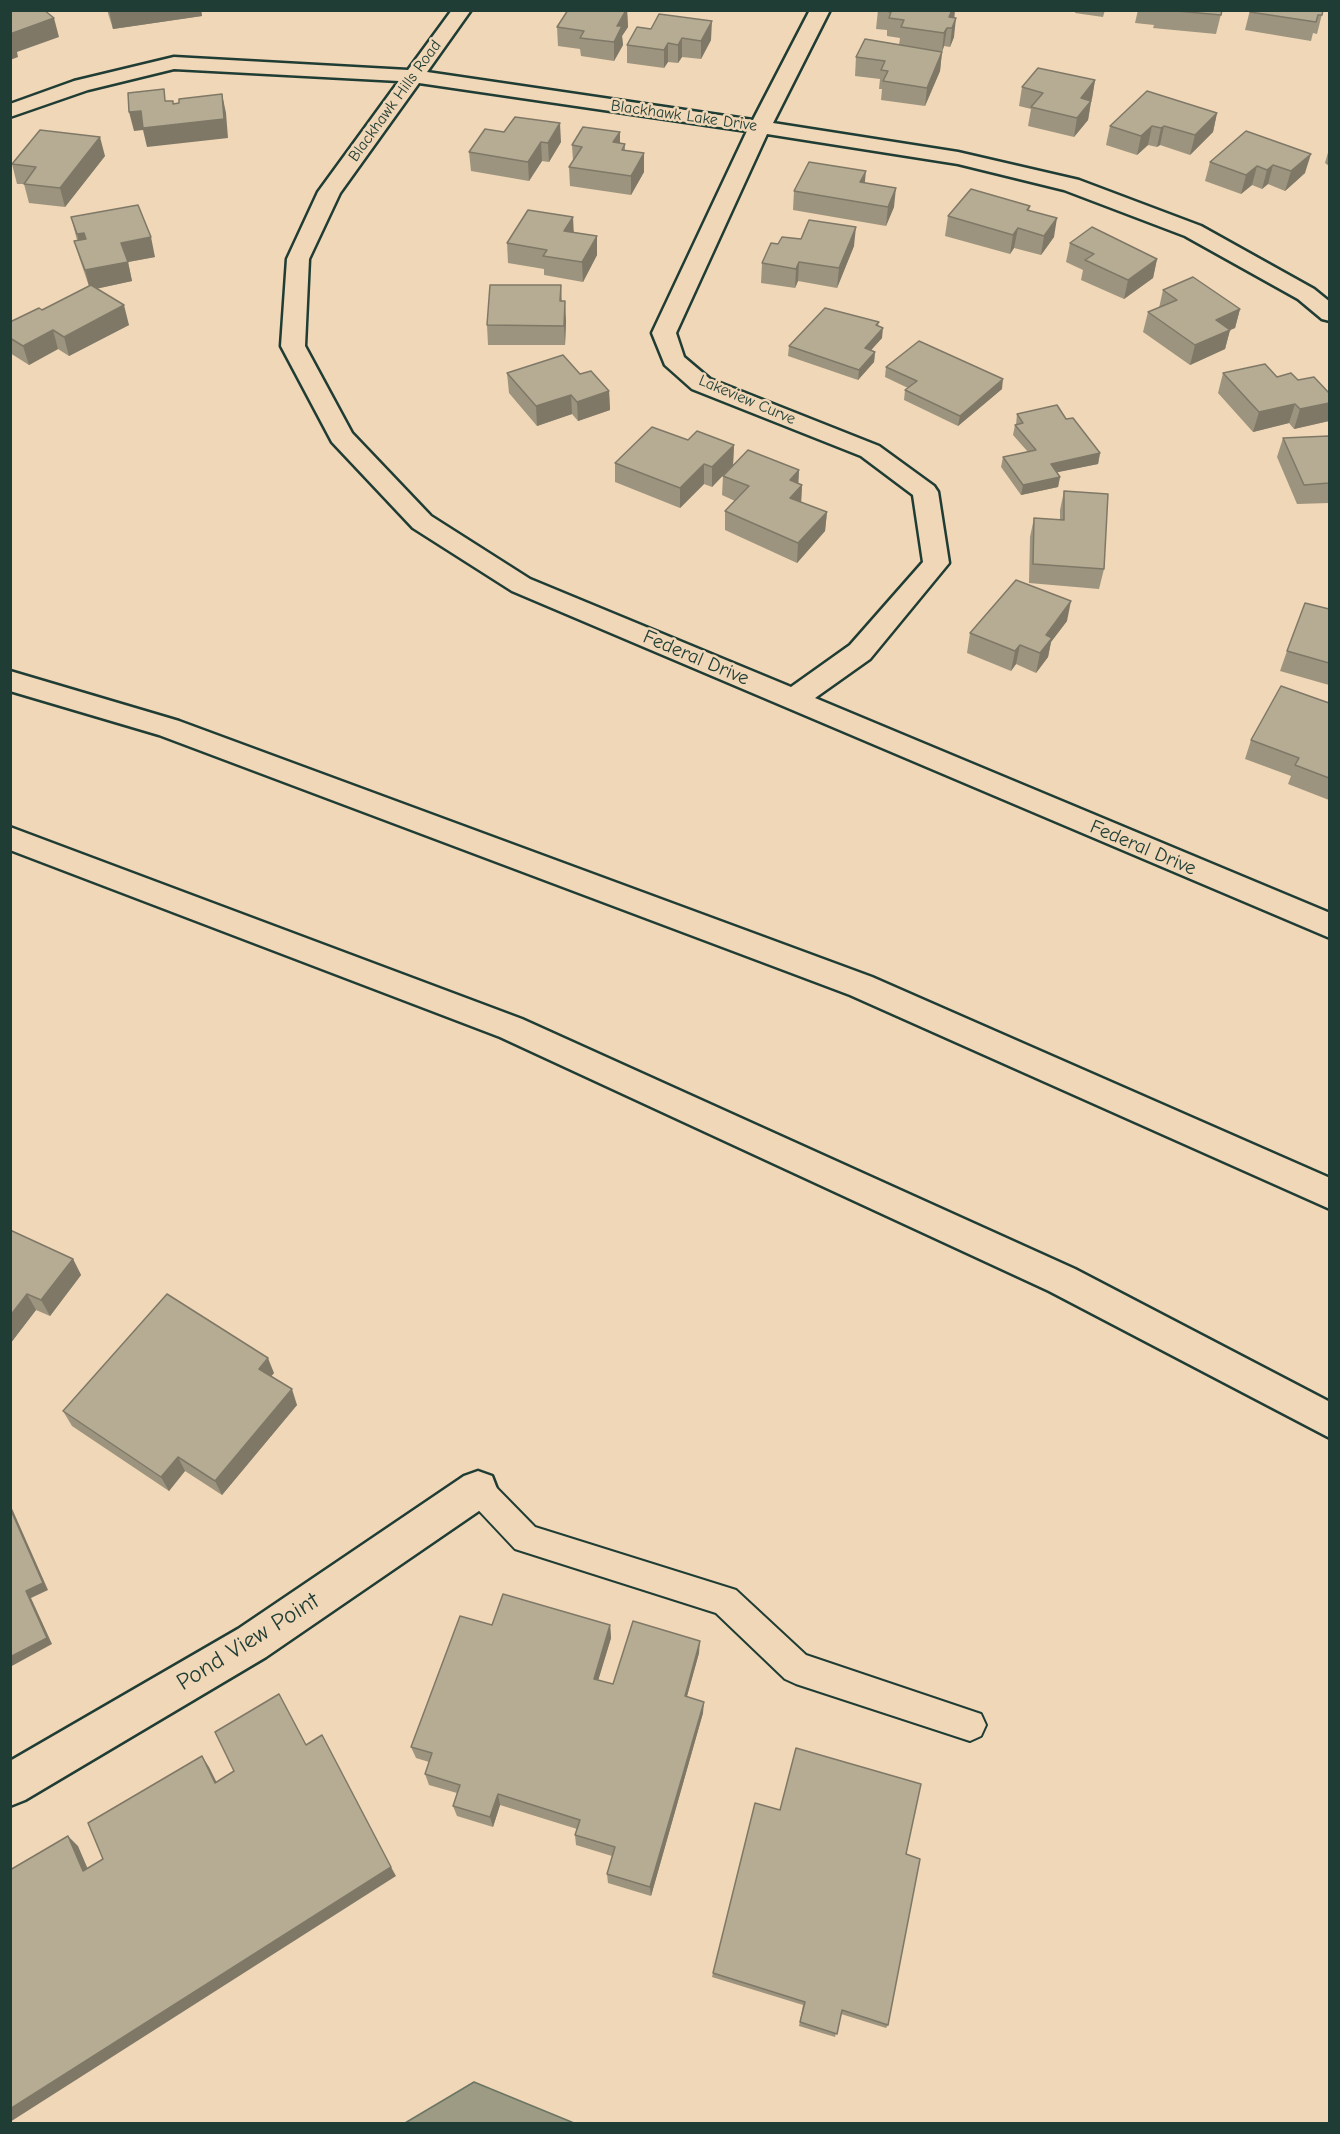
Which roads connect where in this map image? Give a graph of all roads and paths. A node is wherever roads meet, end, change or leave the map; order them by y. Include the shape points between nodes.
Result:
1 (462, 10) edge
2 (820, 10) edge
3 (414, 76) junction
4 (10, 111) edge
5 (760, 127) junction
6 (329, 192) joint
7 (1329, 284) edge
8 (1306, 294) junction
9 (1329, 314) edge
10 (10, 681) edge
11 (794, 699) junction
12 (10, 838) edge
13 (1329, 927) edge
14 (1329, 1194) edge
15 (1329, 1421) edge
16 (478, 1489) joint
17 (970, 1725) dead end
18 (10, 1785) edge

1 - 3 main road, Blackhawk Hills Road
2 - 5 main road, Lakeview Curve
3 - 4 main road, Blackhawk Lake Drive via 174,63 81,85
3 - 5 main road, Blackhawk Lake Drive
3 - 6 main road, Blackhawk Hills Road
5 - 8 main road, Blackhawk Lake Drive via 958,158 1071,184 1193,231
5 - 11 main road, Lakeview Curve via 664,333 673,360 701,384 870,451 925,492 936,562 860,652
6 - 11 main road, Federal Drive via 298,259 293,346 341,437 422,522 521,585
7 - 8 main road
8 - 9 main road, Blackhawk Lake Drive
10 - 14 main road via 169,728 861,986
11 - 13 main road, Federal Drive
12 - 15 main road via 511,1028 1062,1280
16 - 17 lane via 526,1539 725,1601 796,1668
16 - 18 main road, Pond View Point via 252,1643

